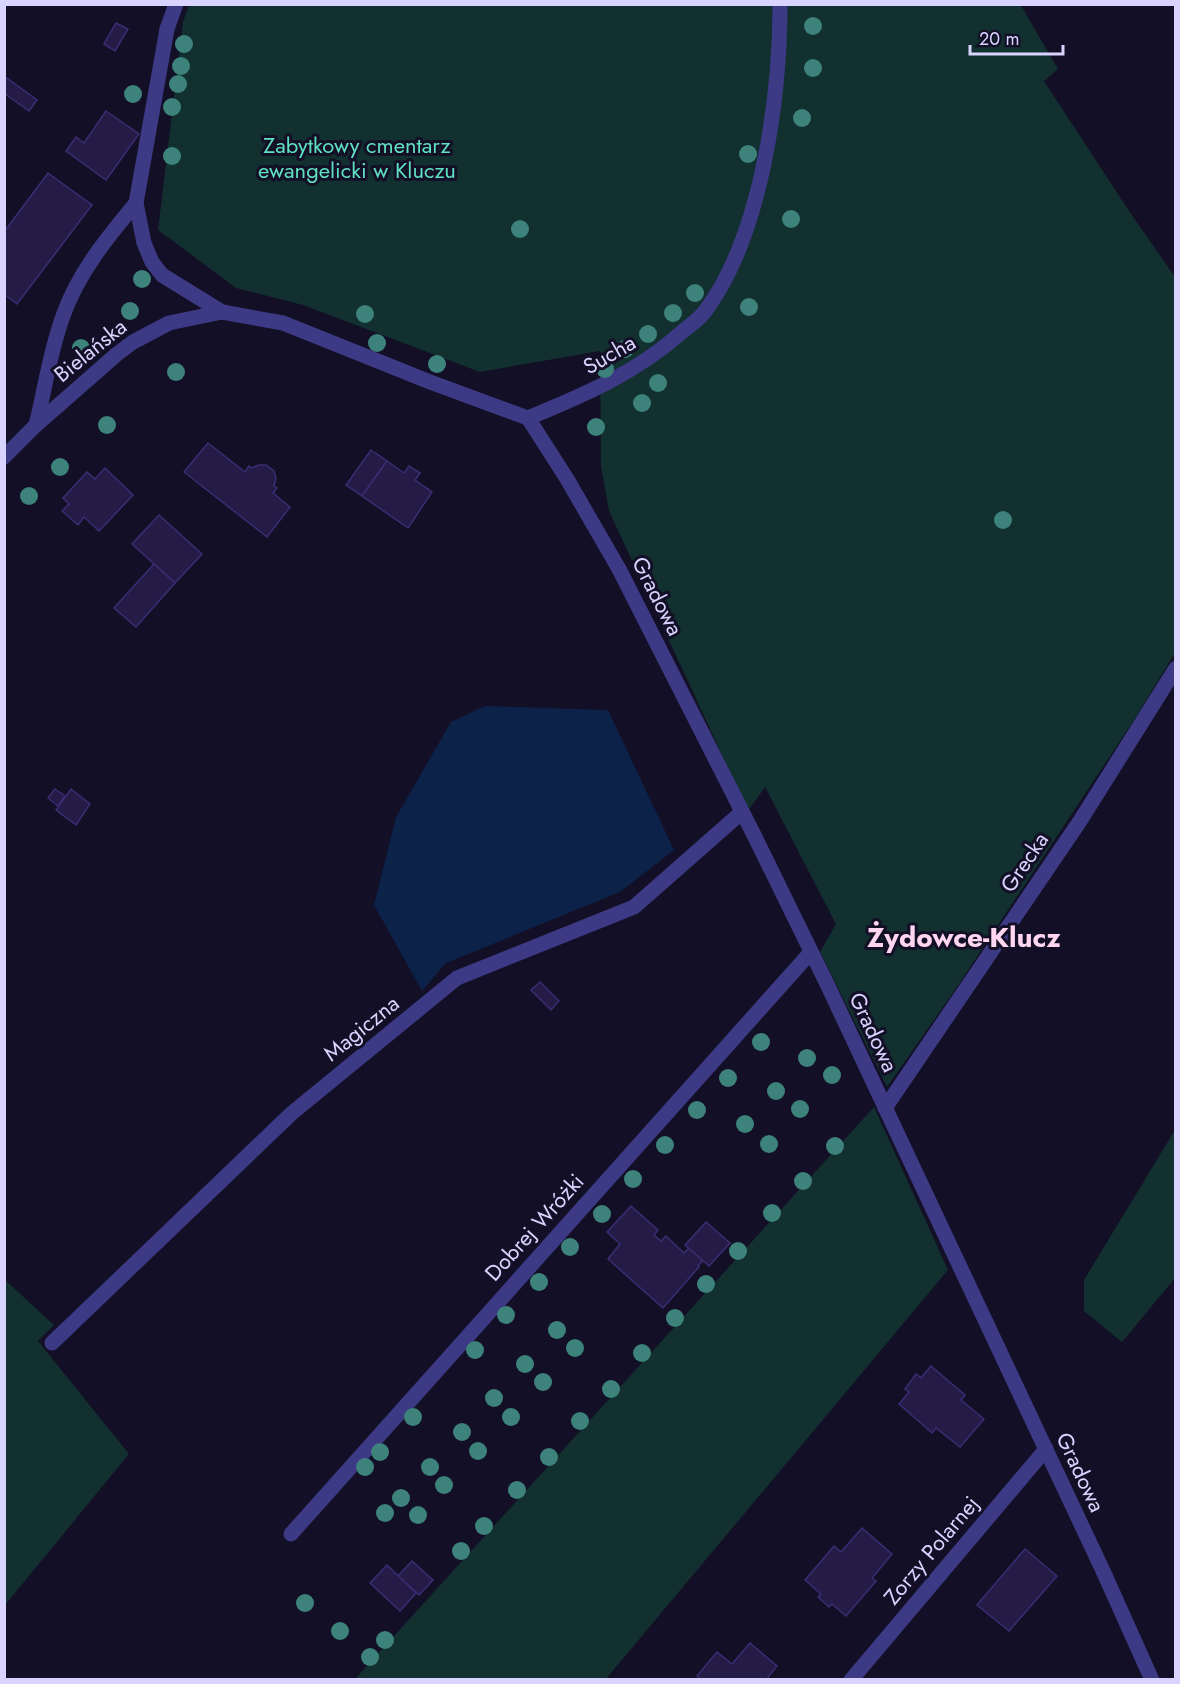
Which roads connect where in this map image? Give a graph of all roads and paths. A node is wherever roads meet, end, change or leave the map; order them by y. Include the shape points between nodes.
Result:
1 (176, 4) edge
2 (780, 4) edge
3 (136, 203) junction
4 (222, 312) junction
5 (528, 418) junction
6 (36, 425) junction
7 (4, 457) edge
8 (1176, 668) edge
9 (742, 812) junction
10 (811, 952) junction
11 (885, 1108) junction
12 (52, 1343) dead end
13 (1046, 1449) junction
14 (291, 1533) dead end
15 (851, 1680) edge
16 (1152, 1680) edge

1 - 3 street via 167,29
2 - 5 street, Sucha via 776,94 766,153 730,269 705,312 667,345 620,377
3 - 4 street via 144,243 162,275
3 - 6 street via 99,248 63,315
4 - 5 street via 283,323
4 - 6 street, Bielańska via 169,323 133,342
5 - 9 street, Gradowa via 619,569
6 - 7 street, Bielańska
8 - 11 street, Grecka via 1080,821
9 - 10 street, Gradowa
9 - 12 street, Magiczna via 634,907 457,978 292,1113
10 - 11 street, Gradowa
10 - 14 street, Dobrej Wróżki
11 - 13 street, Gradowa
13 - 15 street, Zorzy Polarnej
13 - 16 street, Gradowa

